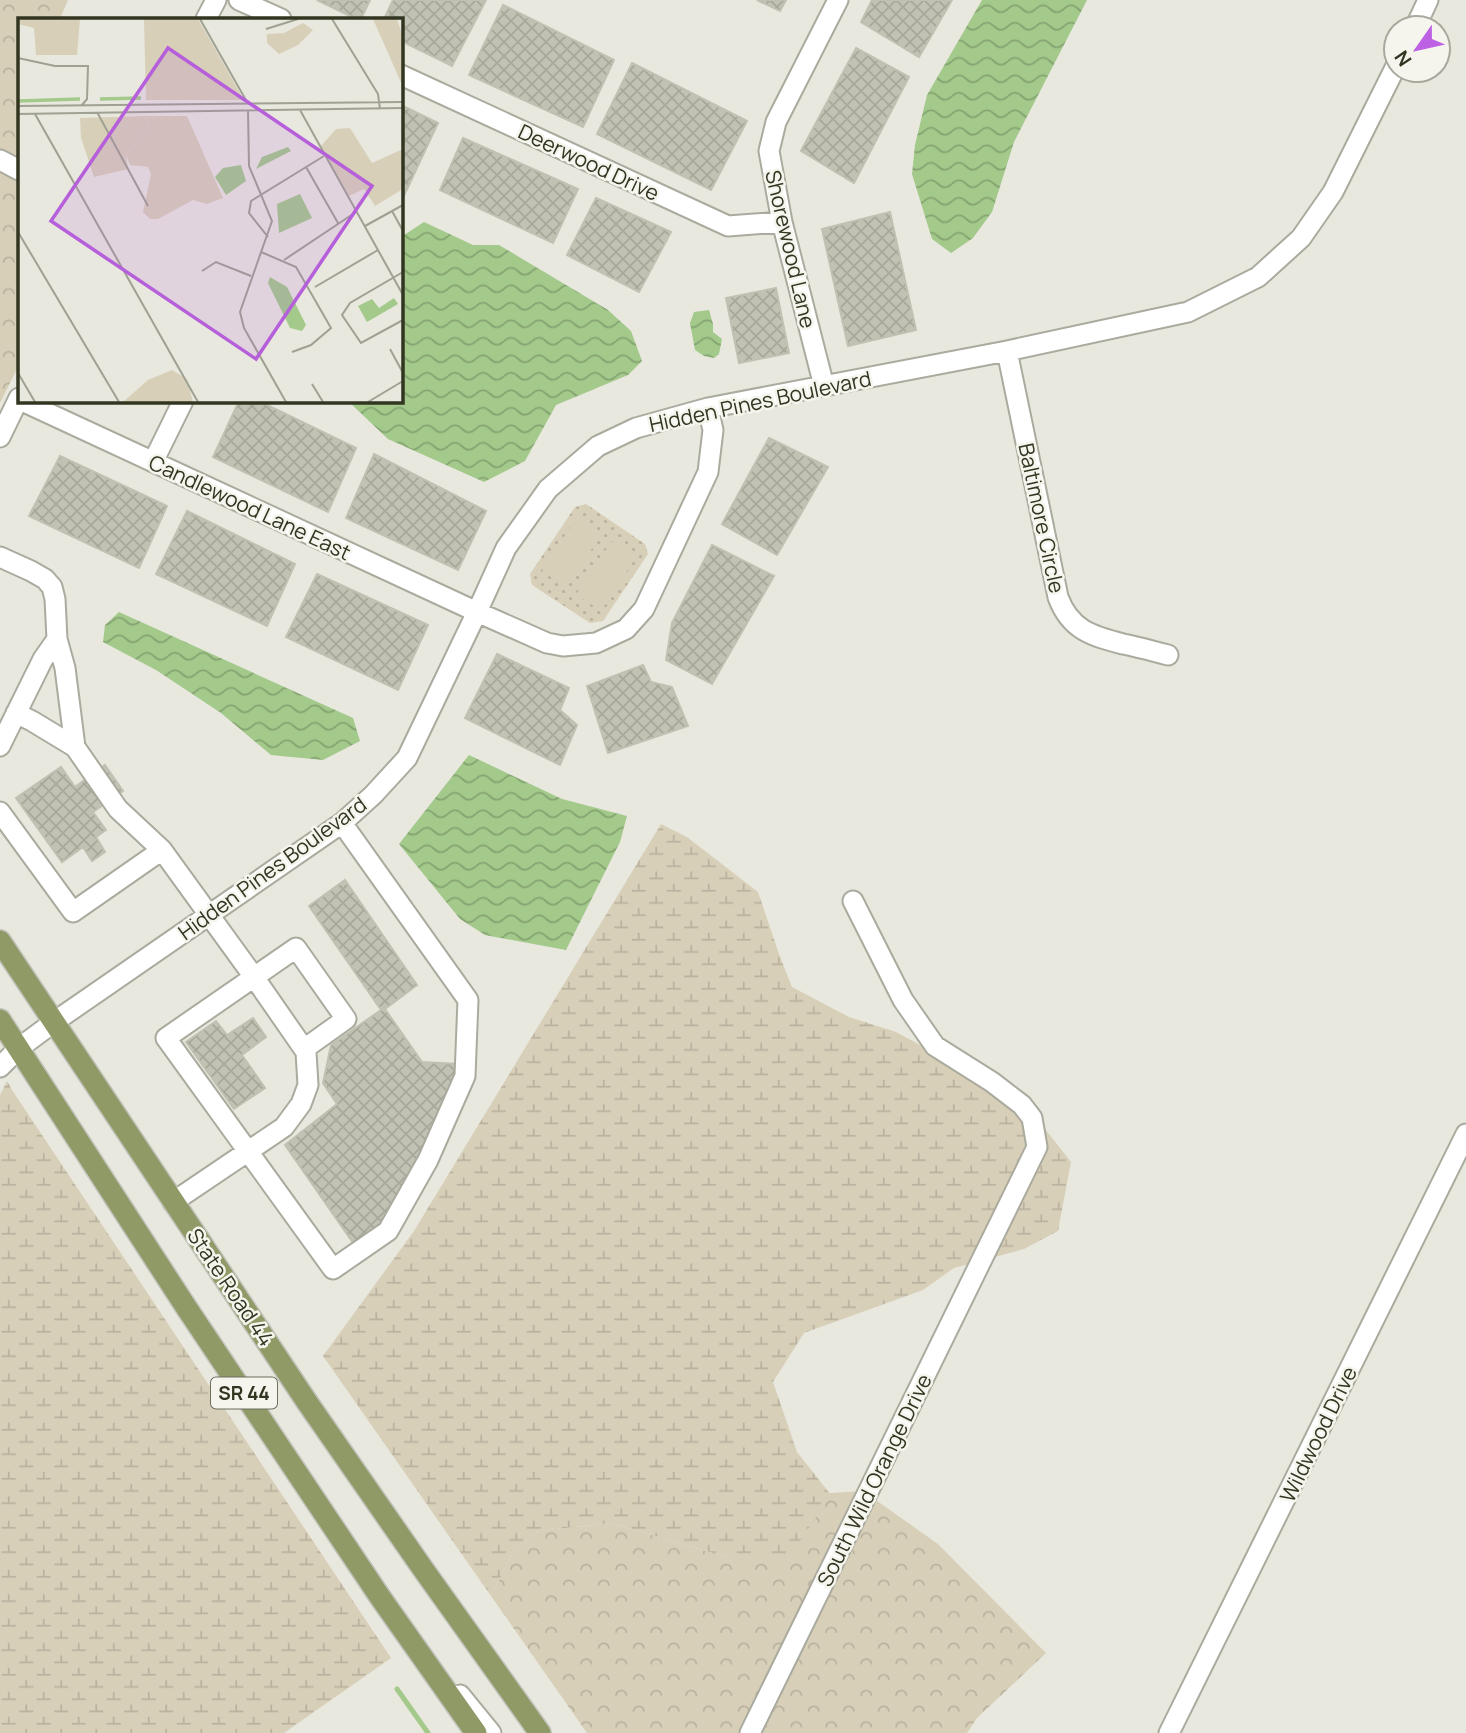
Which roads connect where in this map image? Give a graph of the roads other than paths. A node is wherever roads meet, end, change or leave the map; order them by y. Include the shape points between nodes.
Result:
1 (216, 0) edge
2 (239, 0) edge
3 (838, 0) edge
4 (207, 18) edge
5 (279, 18) edge
6 (402, 75) edge
7 (1387, 84) edge
8 (0, 160) edge
9 (18, 169) edge
10 (782, 222) junction
11 (1007, 351) junction
12 (824, 386) junction
13 (18, 402) edge
14 (26, 402) edge
15 (183, 402) edge
16 (708, 408) junction
17 (0, 437) edge
18 (153, 462) junction
19 (0, 557) edge
20 (477, 612) junction
21 (57, 639) junction
22 (1168, 654) dead end
23 (16, 713) junction
24 (0, 746) edge
25 (75, 747) junction
26 (0, 812) edge
27 (342, 823) junction
28 (162, 850) junction
29 (853, 901) dead end
30 (208, 914) junction
31 (0, 940) edge
32 (254, 977) junction
33 (0, 1020) edge
34 (54, 1022) junction
35 (19, 1048) junction
36 (304, 1049) junction
37 (0, 1067) edge
38 (1466, 1134) edge
39 (248, 1150) junction
40 (173, 1202) junction
41 (390, 1611) junction
42 (476, 1733) edge
43 (491, 1733) edge
44 (540, 1733) edge
45 (750, 1733) edge
46 (1169, 1733) edge

1 - 4 street
2 - 5 street
3 - 10 street, Shorewood Lane via 776,121 769,151
6 - 10 street, Deerwood Drive via 728,226
7 - 11 street, Hidden Pines Boulevard via 1333,192 1301,238 1258,277 1188,312
8 - 9 street
10 - 12 street, Shorewood Lane
11 - 12 street, Hidden Pines Boulevard
11 - 22 street, Baltimore Circle via 1063,611 1094,637
12 - 16 street, Hidden Pines Boulevard
13 - 17 street
14 - 18 street, Candlewood Lane East
15 - 18 street
16 - 20 street, Hidden Pines Boulevard via 636,428 598,446 548,489 506,548
16 - 20 street, Candlewood Lane East via 713,430 708,472 643,609 626,629 596,643 564,646
18 - 20 street, Candlewood Lane East
19 - 21 street via 32,571 52,587
20 - 27 street, Hidden Pines Boulevard via 407,758
21 - 23 street
21 - 25 street
23 - 24 street
23 - 25 street
25 - 28 street via 118,809
26 - 28 street via 72,912
27 - 30 street, Hidden Pines Boulevard
27 - 39 street via 468,1000 465,1076 428,1160 388,1231 333,1269
28 - 30 street
29 - 45 street, South Wild Orange Drive via 903,1000 935,1046 1022,1105 1032,1118 1037,1147
30 - 32 street
30 - 34 street, Hidden Pines Boulevard
31 - 34 main road, State Road 44 / SR 44
32 - 36 street
32 - 36 street via 296,948 346,1019
32 - 39 street via 166,1038
33 - 35 main road, SR 44
34 - 35 street, Hidden Pines Boulevard
34 - 40 main road, State Road 44 / SR 44
35 - 37 street, Hidden Pines Boulevard
35 - 41 main road, SR 44
36 - 39 street via 309,1085 301,1104 284,1126
38 - 46 street, Wildwood Drive
39 - 40 street
40 - 44 main road, State Road 44 / SR 44
41 - 42 main road, SR 44
41 - 43 street

